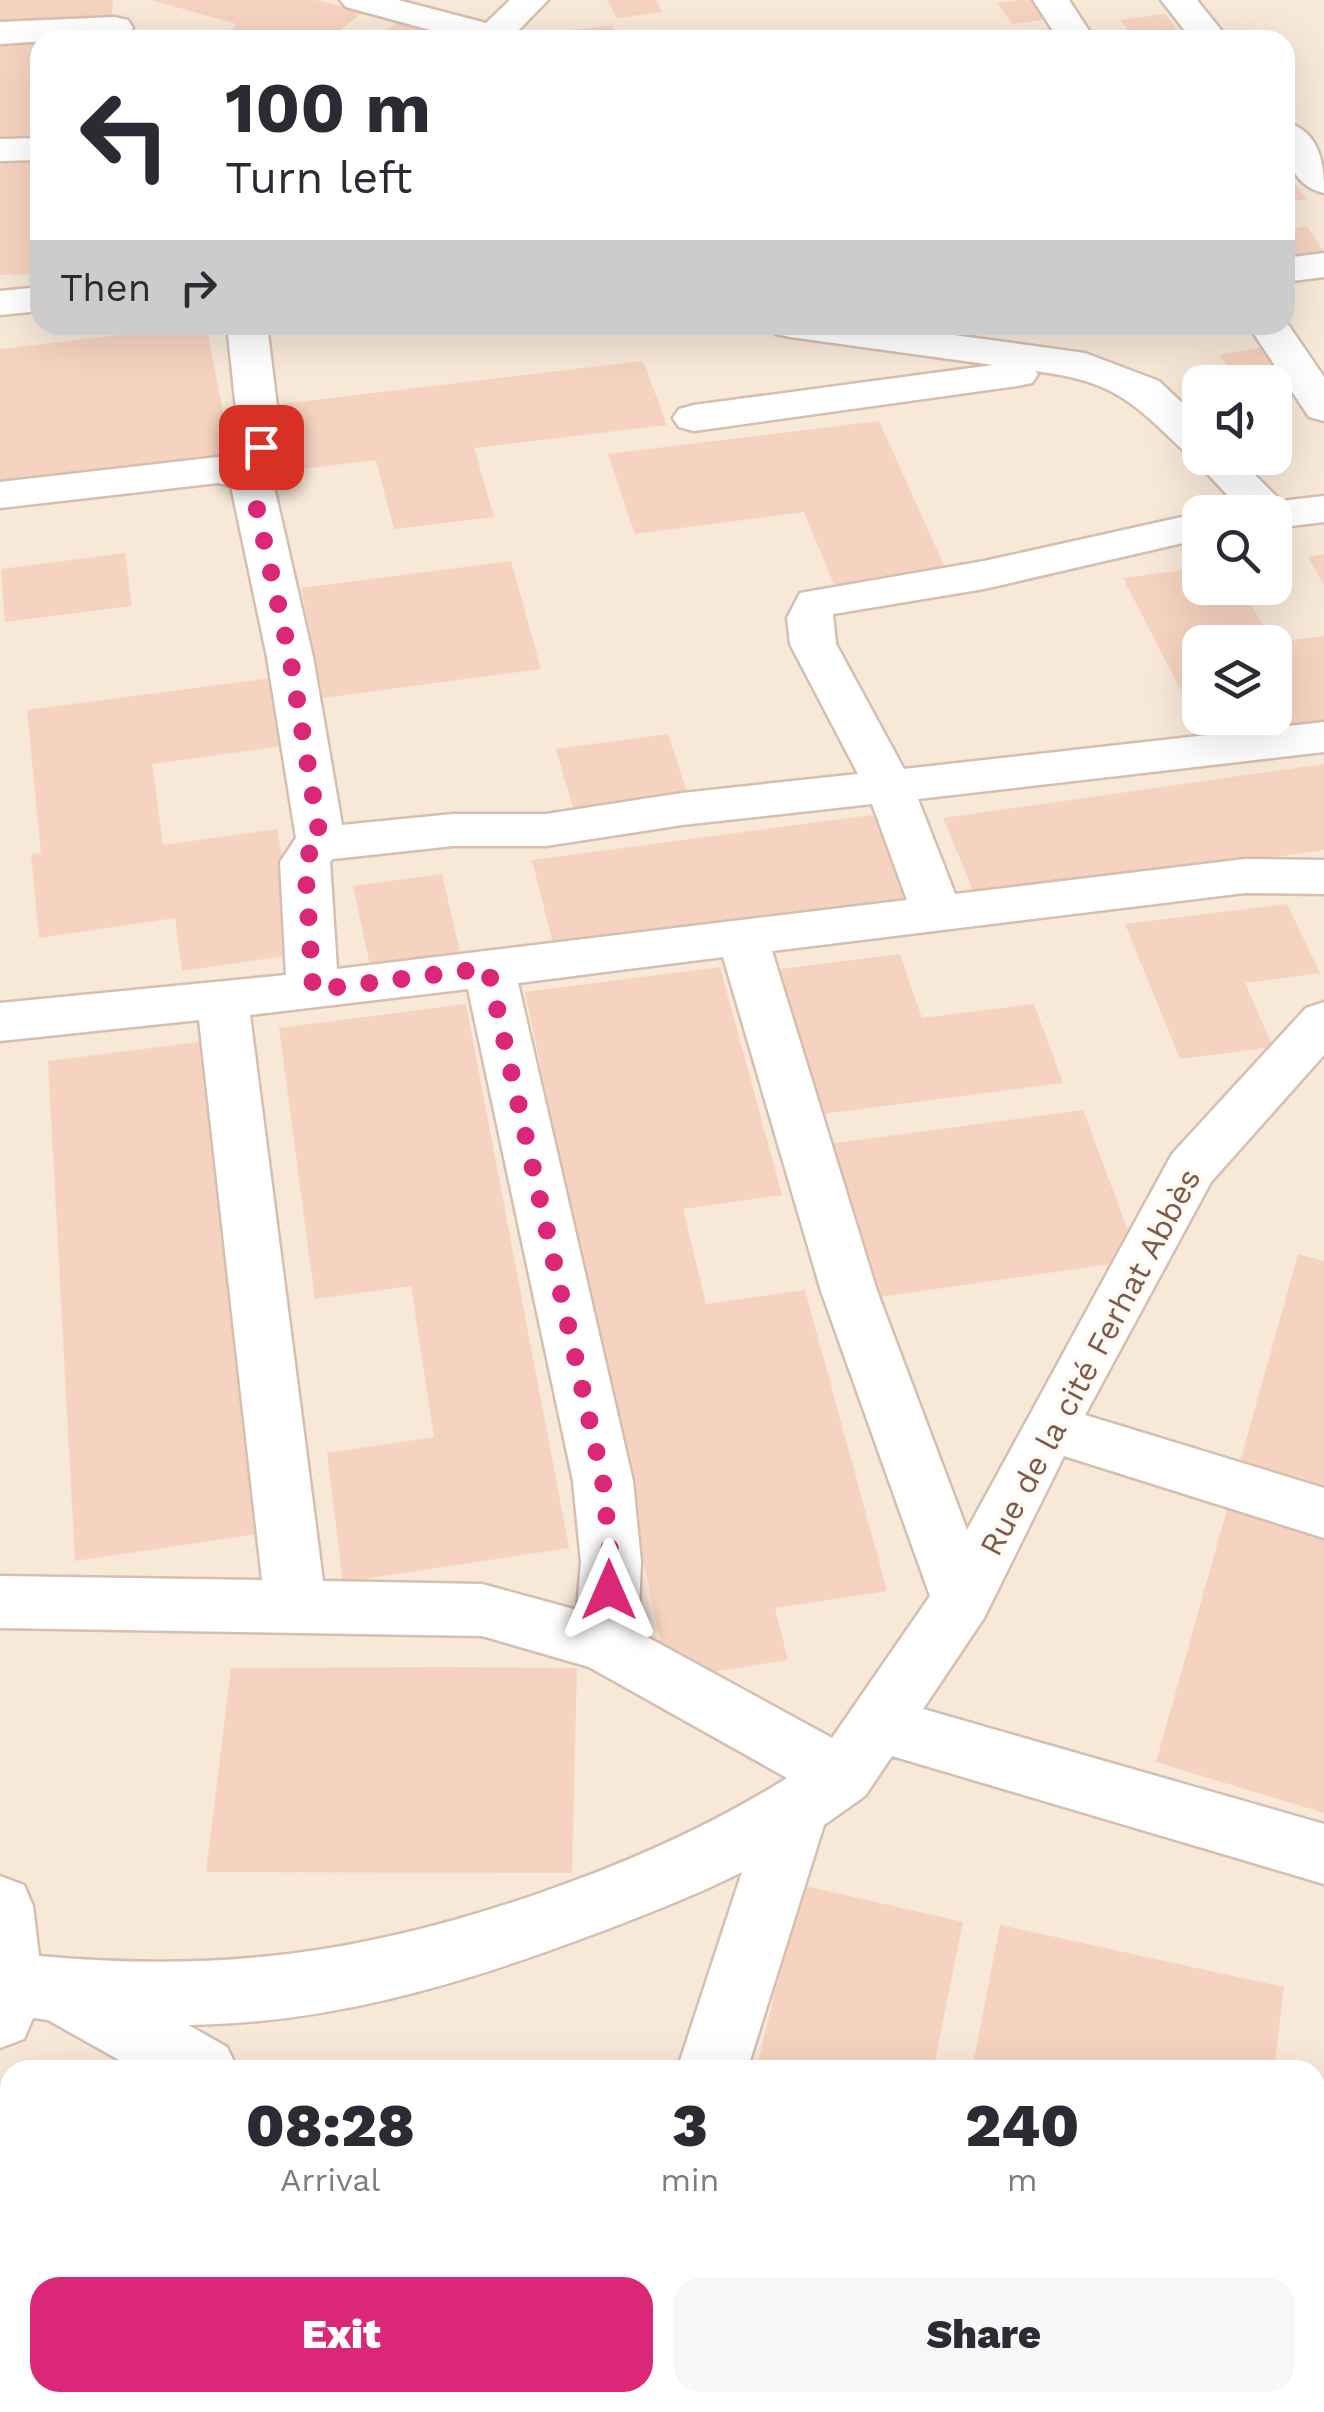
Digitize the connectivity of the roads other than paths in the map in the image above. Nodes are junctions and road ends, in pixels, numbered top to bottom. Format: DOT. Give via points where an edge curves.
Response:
graph roads {
  1 [pos="530,0"];
  2 [pos="1050,0"];
  3 [pos="1179,0"];
  4 [pos="363,11"];
  5 [pos="117,23"];
  6 [pos="30,30"];
  7 [pos="35,30"];
  8 [pos="453,30"];
  9 [pos="499,30"];
  10 [pos="1071,30"];
  11 [pos="1203,30"];
  12 [pos="0,33"];
  13 [pos="1295,146"];
  14 [pos="30,149"];
  15 [pos="0,150"];
  16 [pos="1324,182"];
  17 [pos="1324,265"];
  18 [pos="1295,269"];
  19 [pos="30,300"];
  20 [pos="0,303"];
  21 [pos="249,335"];
  22 [pos="864,335"];
  23 [pos="1103,335"];
  24 [pos="1275,335"];
  25 [pos="1085,365"];
  26 [pos="1144,390"];
  27 [pos="1182,393"];
  28 [pos="1292,404"];
  29 [pos="1323,407"];
  30 [pos="694,418"];
  31 [pos="1182,426"];
  32 [pos="1231,475"];
  33 [pos="250,478"];
  34 [pos="0,495"];
  35 [pos="1250,495"];
  36 [pos="1324,509"];
  37 [pos="1292,513"];
  38 [pos="1182,530"];
  39 [pos="1324,736"];
  40 [pos="889,786"];
  41 [pos="321,844"];
  42 [pos="1324,877"];
  43 [pos="936,912"];
  44 [pos="742,936"];
  45 [pos="488,968"];
  46 [pos="313,990"];
  47 [pos="222,998"];
  48 [pos="0,1022"];
  49 [pos="1324,1022"];
  50 [pos="1049,1428"];
  51 [pos="1324,1513"];
  52 [pos="962,1600"];
  53 [pos="0,1602"];
  54 [pos="296,1607"];
  55 [pos="606,1645"];
  56 [pos="896,1697"];
  57 [pos="820,1791"];
  58 [pos="1324,1854"];
  59 [pos="0,1906"];
  60 [pos="18,1993"];
  61 [pos="179,2060"];
  62 [pos="715,2060"];
  1 -- 9 [label="street"];
  2 -- 10 [label="street"];
  3 -- 11 [label="street"];
  4 -- 8 [label="street"];
  5 -- 7 [label="street"];
  6 -- 12 [label="street"];
  13 -- 16 [label="street"];
  14 -- 15 [label="street"];
  17 -- 18 [label="street"];
  19 -- 20 [label="street"];
  21 -- 33 [label="street" via="261,447"];
  22 -- 25 [label="street"];
  23 -- 26 [label="street"];
  24 -- 29 [label="street"];
  25 -- 26 [label="street"];
  25 -- 30 [label="street"];
  26 -- 27 [label="street"];
  26 -- 31 [label="street"];
  28 -- 29 [label="street"];
  32 -- 35 [label="street"];
  33 -- 34 [label="street" via="218,470"];
  33 -- 41 [label="street" via="290,657"];
  36 -- 37 [label="street"];
  38 -- 40 [label="street" via="816,604 808,623 814,644"];
  39 -- 40 [label="street"];
  40 -- 41 [label="street" via="546,830 453,830"];
  40 -- 43 [label="street"];
  41 -- 46 [label="street" via="305,862"];
  42 -- 43 [label="street" via="1245,876"];
  43 -- 44 [label="street"];
  44 -- 45 [label="street"];
  44 -- 52 [label="street" via="849,1292"];
  45 -- 46 [label="street"];
  45 -- 55 [label="street" via="603,1481 611,1562"];
  46 -- 47 [label="street"];
  47 -- 48 [label="street"];
  47 -- 54 [label="street"];
  49 -- 50 [label="street, Rue de la cité Ferhat Abbès" via="1191,1168"];
  50 -- 51 [label="street"];
  50 -- 52 [label="street, Rue de la cité Ferhat Abbès"];
  52 -- 56 [label="street, Rue de la cité Ferhat Abbès"];
  53 -- 54 [label="street"];
  54 -- 55 [label="street" via="482,1610"];
  55 -- 57 [label="street"];
  56 -- 57 [label="street, Rue de la cité Ferhat Abbès"];
  56 -- 58 [label="street"];
  57 -- 60 [label="street" via="744,1840 628,1892 474,1947 327,1982 178,1994"];
  57 -- 62 [label="street" via="746,1956"];
  59 -- 60 [label="street"];
  60 -- 61 [label="street"];
}
